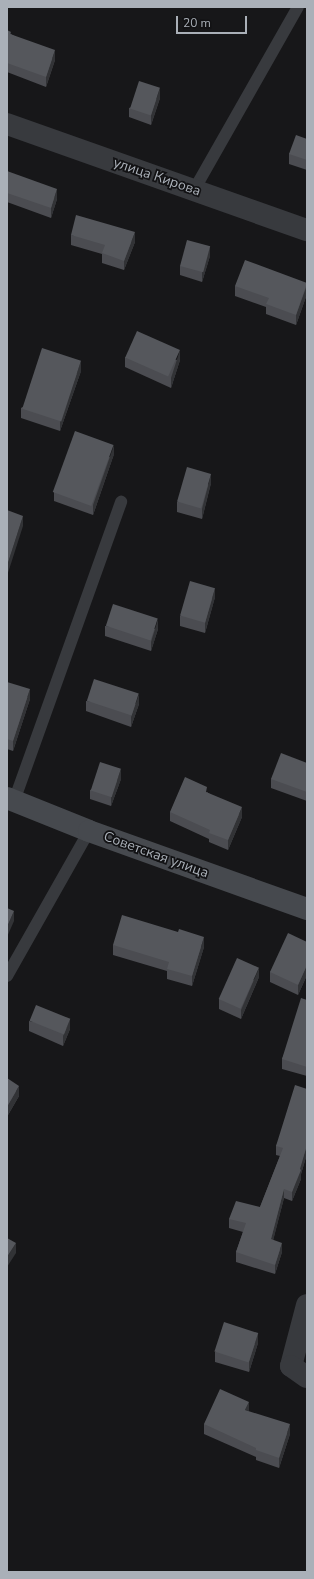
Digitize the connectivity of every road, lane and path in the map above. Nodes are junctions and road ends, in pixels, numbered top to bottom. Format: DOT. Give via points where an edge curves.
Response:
graph roads {
  1 [pos="298,7"];
  2 [pos="7,124"];
  3 [pos="194,190"];
  4 [pos="307,230"];
  5 [pos="121,502"];
  6 [pos="11,800"];
  7 [pos="89,831"];
  8 [pos="307,909"];
  9 [pos="7,976"];
  10 [pos="307,1305"];
  11 [pos="307,1377"];
  1 -- 3 [label="lane"];
  2 -- 3 [label="street, улица Кирова"];
  3 -- 4 [label="street, улица Кирова"];
  5 -- 6 [label="lane"];
  6 -- 7 [label="street, Советская улица"];
  7 -- 8 [label="street, Советская улица"];
  7 -- 9 [label="lane"];
  10 -- 11 [label="street" via="291,1366"];
}
